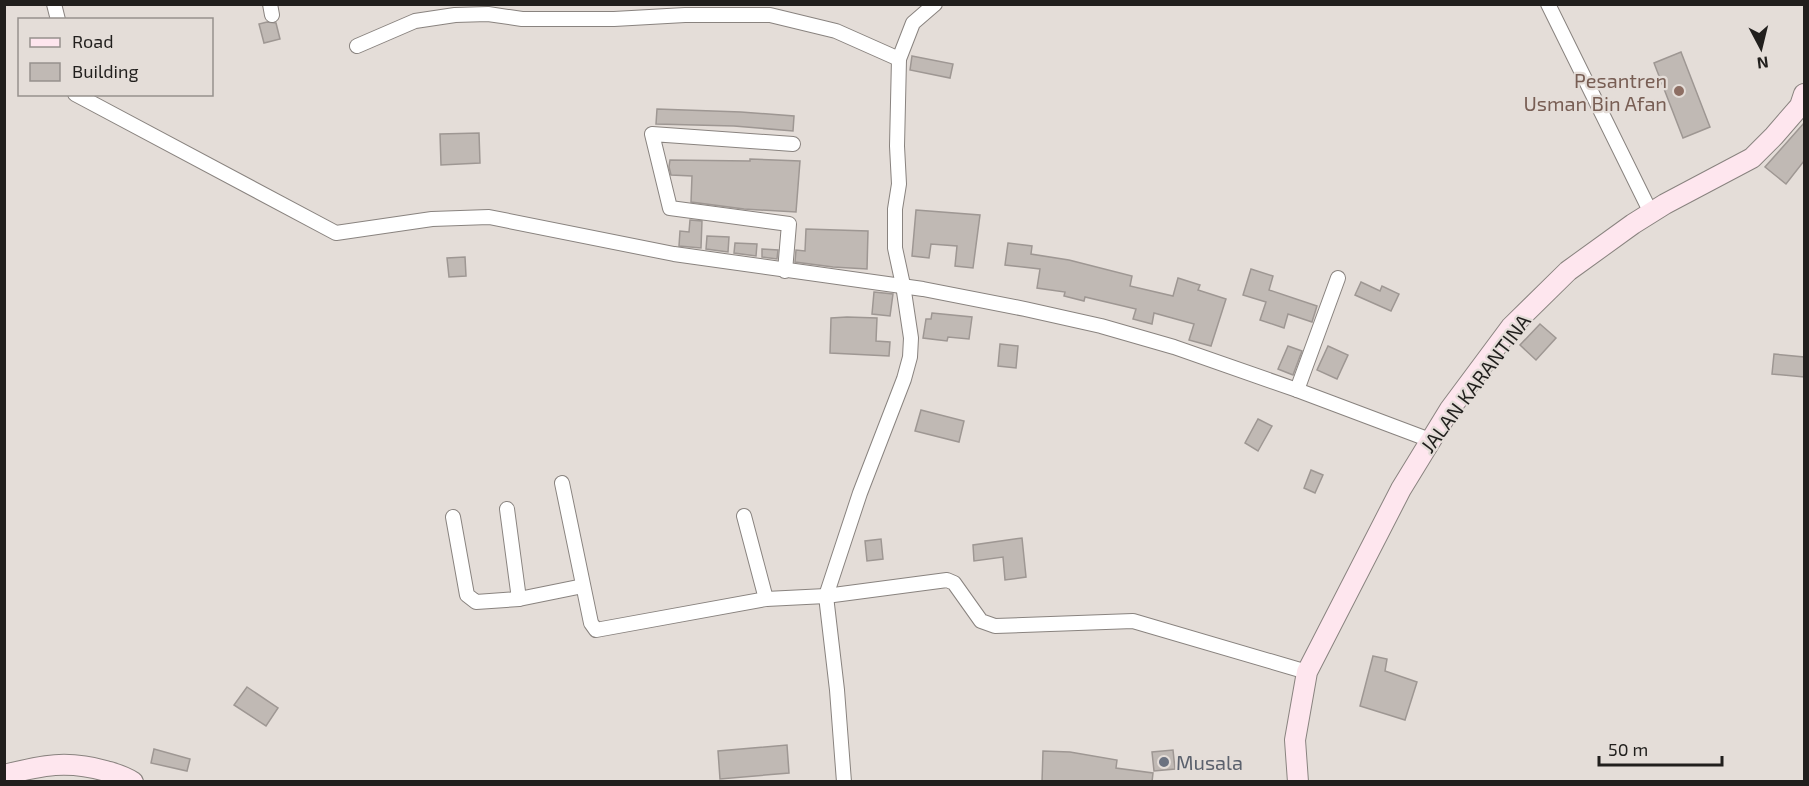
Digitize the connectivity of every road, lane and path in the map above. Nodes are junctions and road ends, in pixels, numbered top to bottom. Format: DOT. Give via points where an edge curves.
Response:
graph roads {
  1 [pos="935,4"];
  2 [pos="1548,4"];
  3 [pos="357,46"];
  4 [pos="899,59"];
  5 [pos="1804,94"];
  6 [pos="79,96"];
  7 [pos="793,144"];
  8 [pos="1651,213"];
  9 [pos="785,271"];
  10 [pos="1338,278"];
  11 [pos="903,285"];
  12 [pos="1298,390"];
  13 [pos="1430,440"];
  14 [pos="562,483"];
  15 [pos="507,509"];
  16 [pos="744,516"];
  17 [pos="453,517"];
  18 [pos="583,586"];
  19 [pos="826,596"];
  20 [pos="519,599"];
  21 [pos="765,599"];
  22 [pos="1307,672"];
  23 [pos="4,775"];
  24 [pos="133,782"];
  25 [pos="844,782"];
  26 [pos="1298,782"];
  1 -- 4 [label="street" via="913,23"];
  2 -- 8 [label="street"];
  3 -- 4 [label="street" via="415,21 455,15 522,19 770,15 836,31"];
  4 -- 11 [label="street" via="895,248"];
  5 -- 8 [label="street, JALAN KARANTINA" via="1800,106 1752,158"];
  6 -- 9 [label="street" via="336,233 432,219 489,217 674,254"];
  7 -- 9 [label="street" via="652,134 670,208 789,224"];
  8 -- 13 [label="street, JALAN KARANTINA" via="1568,271 1512,327"];
  9 -- 11 [label="street"];
  10 -- 12 [label="street"];
  11 -- 12 [label="street" via="1101,326"];
  11 -- 19 [label="street" via="910,357"];
  12 -- 13 [label="street"];
  13 -- 22 [label="street, JALAN KARANTINA"];
  14 -- 18 [label="street"];
  15 -- 20 [label="street"];
  16 -- 21 [label="street"];
  17 -- 20 [label="street" via="467,595 476,602"];
  18 -- 20 [label="street"];
  18 -- 21 [label="street" via="596,630"];
  19 -- 21 [label="street"];
  19 -- 22 [label="street" via="951,581 981,621 995,626 1132,621"];
  19 -- 25 [label="street"];
  22 -- 26 [label="street, JALAN KARANTINA" via="1295,740"];
  23 -- 24 [label="street" via="66,764 98,769"];
}
